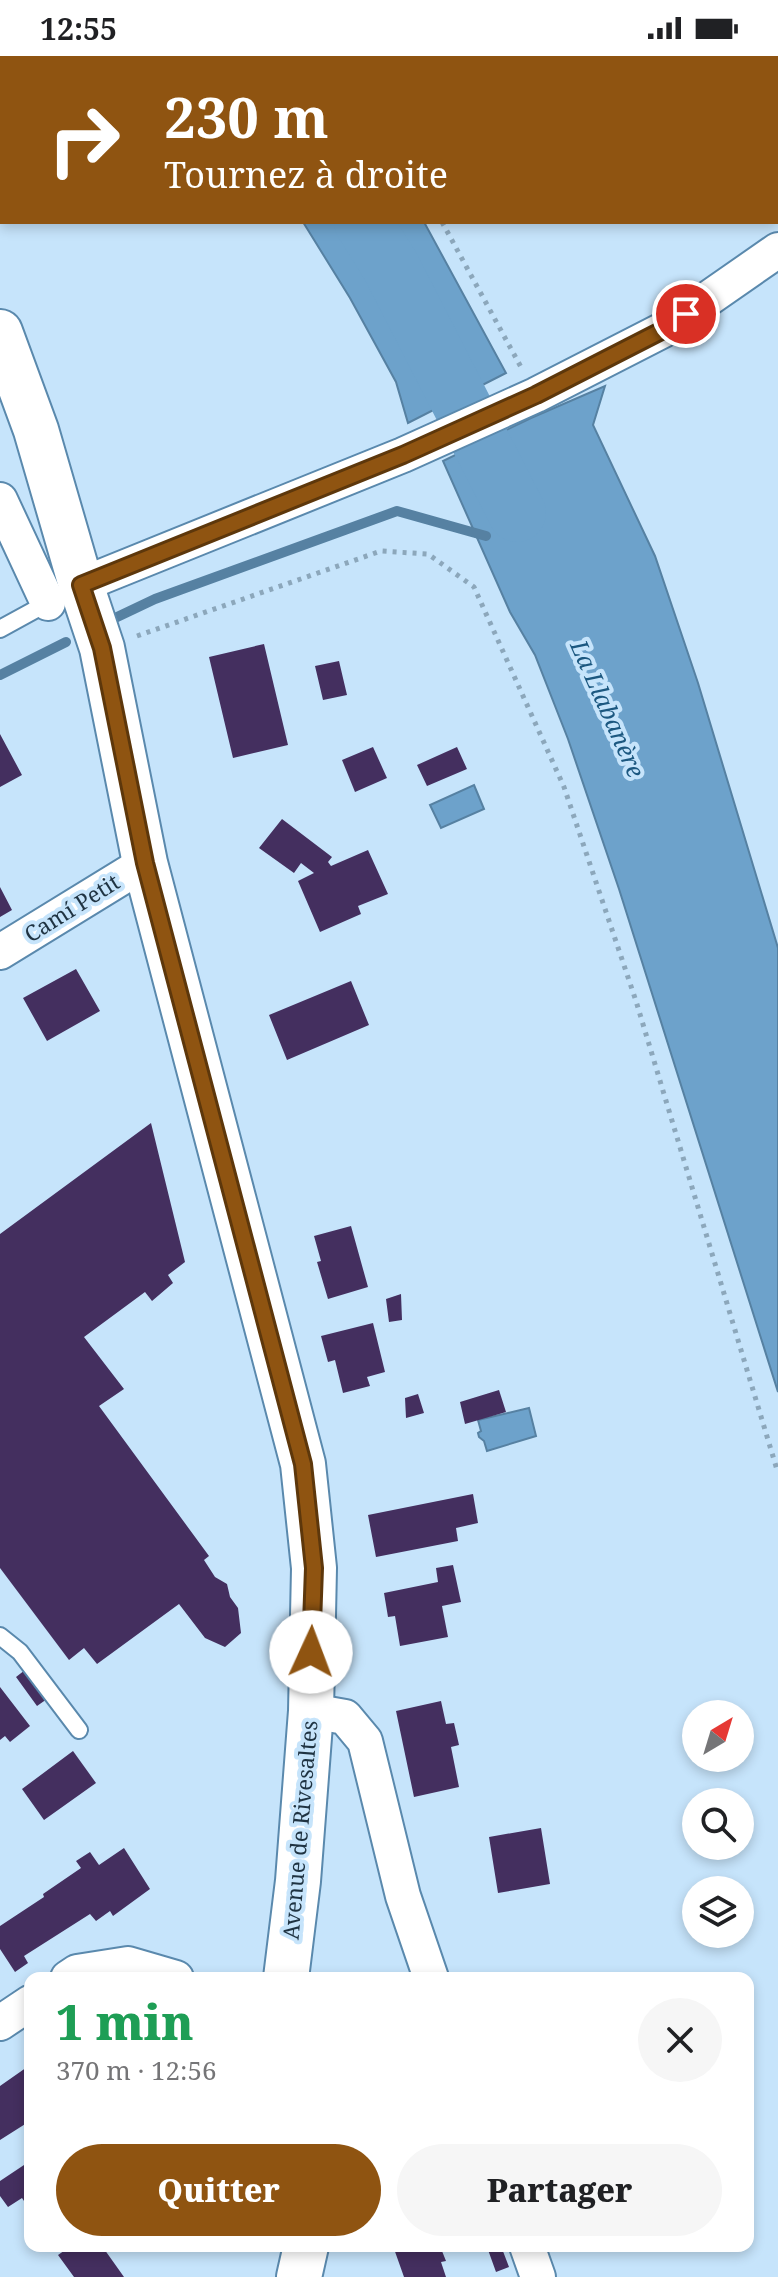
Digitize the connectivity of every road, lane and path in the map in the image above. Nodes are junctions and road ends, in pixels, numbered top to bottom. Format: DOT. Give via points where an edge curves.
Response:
graph roads {
  1 [pos="443,224"];
  2 [pos="778,250"];
  3 [pos="0,332"];
  4 [pos="536,395"];
  5 [pos="0,500"];
  6 [pos="64,594"];
  7 [pos="0,629"];
  8 [pos="102,648"];
  9 [pos="145,863"];
  10 [pos="0,952"];
  11 [pos="778,1473"];
  12 [pos="0,1636"];
  13 [pos="311,1711"];
  14 [pos="79,1730"];
  15 [pos="77,1972"];
  16 [pos="155,1972"];
  17 [pos="287,1972"];
  18 [pos="429,1972"];
  19 [pos="24,2007"];
  20 [pos="0,2023"];
  21 [pos="305,2252"];
  22 [pos="529,2252"];
  23 [pos="299,2277"];
  24 [pos="538,2277"];
  1 -- 4 [label="path"];
  2 -- 4 [label="street" via="663,330"];
  3 -- 6 [label="main road, Avenue de Rivesaltes" via="36,430"];
  4 -- 6 [label="street"];
  5 -- 6 [label="street"];
  6 -- 7 [label="lane"];
  6 -- 8 [label="main road, Avenue de Rivesaltes"];
  8 -- 9 [label="main road, Avenue de Rivesaltes"];
  8 -- 11 [label="path" via="381,551 428,554 474,587 564,787 636,1001"];
  9 -- 10 [label="street, Camí Petit"];
  9 -- 13 [label="main road, Avenue de Rivesaltes" via="303,1464 314,1568"];
  12 -- 14 [label="lane" via="20,1652"];
  13 -- 17 [label="main road, Avenue de Rivesaltes"];
  13 -- 18 [label="street" via="345,1717 365,1741 403,1896"];
  15 -- 16 [label="street" via="128,1964"];
  19 -- 20 [label="street"];
  21 -- 23 [label="main road"];
  22 -- 24 [label="street"];
}
